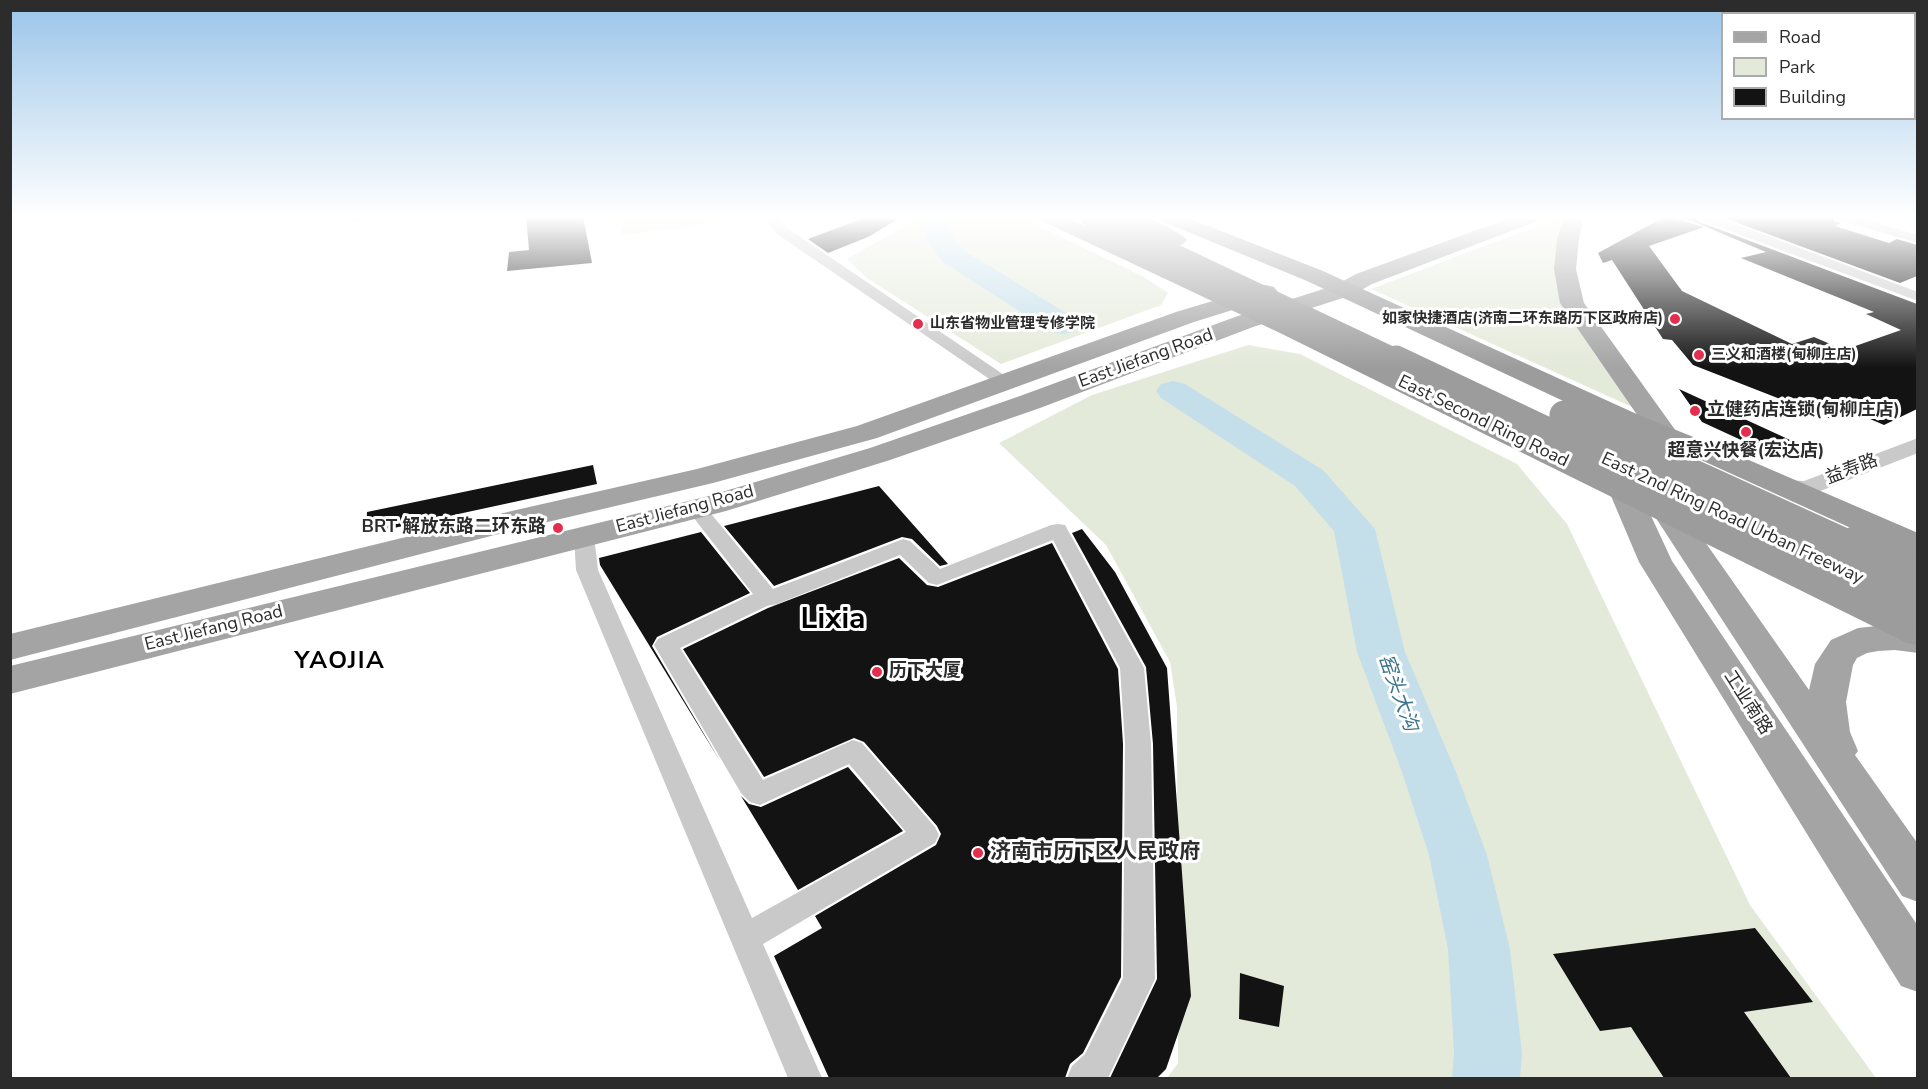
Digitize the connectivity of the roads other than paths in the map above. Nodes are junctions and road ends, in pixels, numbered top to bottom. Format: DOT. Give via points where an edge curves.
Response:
graph roads {
  1 [pos="835,267"];
  2 [pos="1157,267"];
  3 [pos="1216,267"];
  4 [pos="1221,267"];
  5 [pos="1292,267"];
  6 [pos="1351,267"];
  7 [pos="1389,267"];
  8 [pos="1565,267"];
  9 [pos="1837,267"];
  10 [pos="1315,276"];
  11 [pos="1344,290"];
  12 [pos="1917,297"];
  13 [pos="1233,302"];
  14 [pos="1263,316"];
  15 [pos="1065,375"];
  16 [pos="1007,383"];
  17 [pos="1667,438"];
  18 [pos="1917,445"];
  19 [pos="1786,487"];
  20 [pos="1623,489"];
  21 [pos="696,508"];
  22 [pos="1668,512"];
  23 [pos="585,536"];
  24 [pos="1917,546"];
  25 [pos="1917,576"];
  26 [pos="767,597"];
  27 [pos="1917,607"];
  28 [pos="1917,633"];
  29 [pos="1917,640"];
  30 [pos="10,646"];
  31 [pos="10,680"];
  32 [pos="1847,778"];
  33 [pos="1917,882"];
  34 [pos="745,938"];
  35 [pos="1917,969"];
  36 [pos="806,1078"];
  37 [pos="1083,1078"];
  1 -- 16 [label="street"];
  2 -- 13 [label="highway, East Second Ring Road"];
  3 -- 27 [label="highway, East 2nd Ring Road Urban Freeway, bridge"];
  4 -- 25 [label="highway, East 2nd Ring Road Urban Freeway, bridge"];
  5 -- 10 [label="highway"];
  6 -- 10 [label="main road, East Jiefang Road"];
  7 -- 11 [label="main road, East Jiefang Road"];
  8 -- 17 [label="main road" via="1572,303"];
  9 -- 12 [label="street"];
  10 -- 11 [label="highway"];
  10 -- 13 [label="main road, East Jiefang Road"];
  11 -- 14 [label="main road, East Jiefang Road"];
  11 -- 17 [label="highway"];
  13 -- 14 [label="highway, East Second Ring Road"];
  13 -- 15 [label="main road, East Jiefang Road" via="1136,335"];
  14 -- 15 [label="main road, East Jiefang Road" via="1167,351"];
  14 -- 20 [label="highway, East Second Ring Road"];
  15 -- 16 [label="main road, East Jiefang Road"];
  15 -- 21 [label="main road, East Jiefang Road" via="880,454"];
  16 -- 30 [label="main road, East Jiefang Road" via="867,432 765,460"];
  17 -- 19 [label="highway"];
  17 -- 20 [label="main road"];
  17 -- 22 [label="main road"];
  18 -- 19 [label="street, 益寿路" via="1807,489"];
  19 -- 24 [label="highway"];
  20 -- 22 [label="highway, East Second Ring Road"];
  20 -- 35 [label="main road, 工业南路" via="1656,562"];
  21 -- 23 [label="main road, East Jiefang Road"];
  21 -- 26 [label="street"];
  22 -- 28 [label="highway, East Second Ring Road"];
  22 -- 32 [label="main road"];
  23 -- 31 [label="main road, East Jiefang Road"];
  23 -- 34 [label="street" via="587,570"];
  26 -- 34 [label="street" via="666,645 751,785 760,794 853,750 925,835"];
  26 -- 37 [label="street" via="903,546 937,578 1058,530 1132,668 1138,744 1139,979 1097,1066"];
  29 -- 32 [label="main road" via="1895,637 1858,642 1844,649 1834,664 1826,702 1830,732"];
  32 -- 33 [label="main road"];
  34 -- 36 [label="street"];
}
